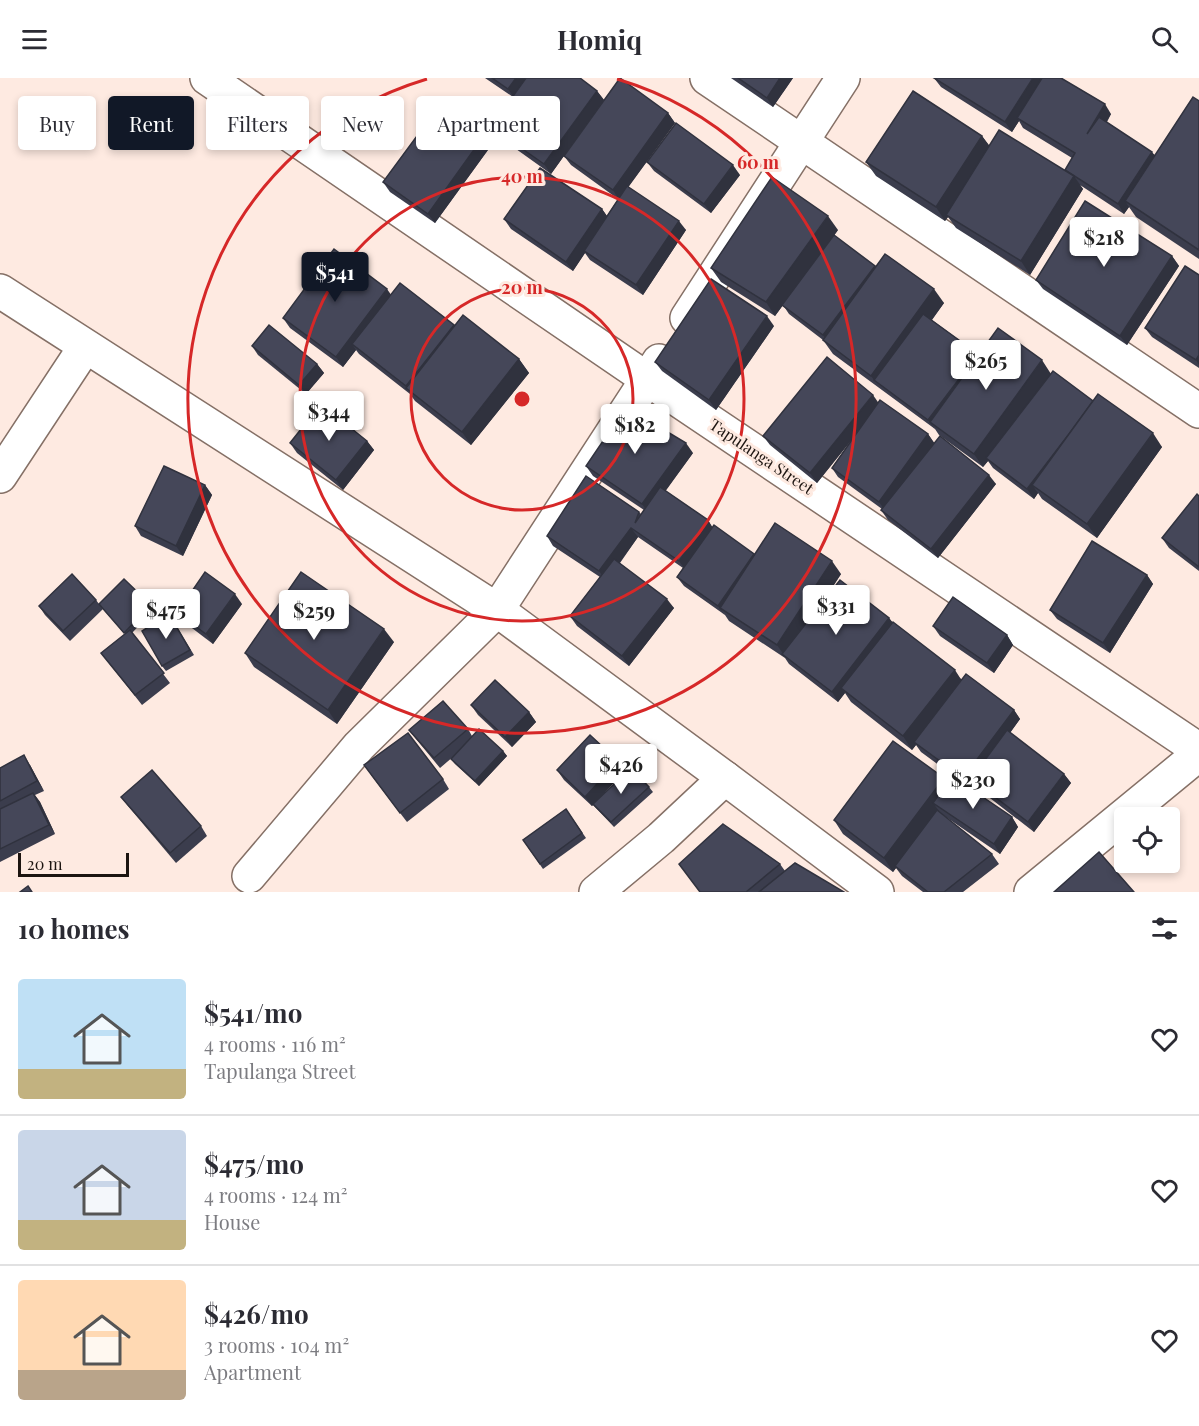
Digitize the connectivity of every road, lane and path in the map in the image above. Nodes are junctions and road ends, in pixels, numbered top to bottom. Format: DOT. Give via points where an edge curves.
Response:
graph roads {
  1 [pos="207,78"];
  2 [pos="707,78"];
  3 [pos="843,78"];
  4 [pos="802,140"];
  5 [pos="0,291"];
  6 [pos="85,347"];
  7 [pos="647,379"];
  8 [pos="1199,411"];
  9 [pos="0,476"];
  10 [pos="497,610"];
  11 [pos="1199,752"];
  12 [pos="725,778"];
  13 [pos="249,876"];
  14 [pos="596,892"];
  15 [pos="877,892"];
  16 [pos="1031,892"];
  1 -- 7 [label="street, Tapulanga Street"];
  2 -- 4 [label="street"];
  3 -- 4 [label="street"];
  4 -- 7 [label="street"];
  4 -- 8 [label="street"];
  5 -- 6 [label="street"];
  6 -- 9 [label="street"];
  6 -- 10 [label="street"];
  7 -- 10 [label="street"];
  7 -- 11 [label="street, Tapulanga Street"];
  10 -- 12 [label="street"];
  10 -- 13 [label="street" via="359,746"];
  11 -- 16 [label="street"];
  12 -- 14 [label="street"];
  12 -- 15 [label="street"];
}
